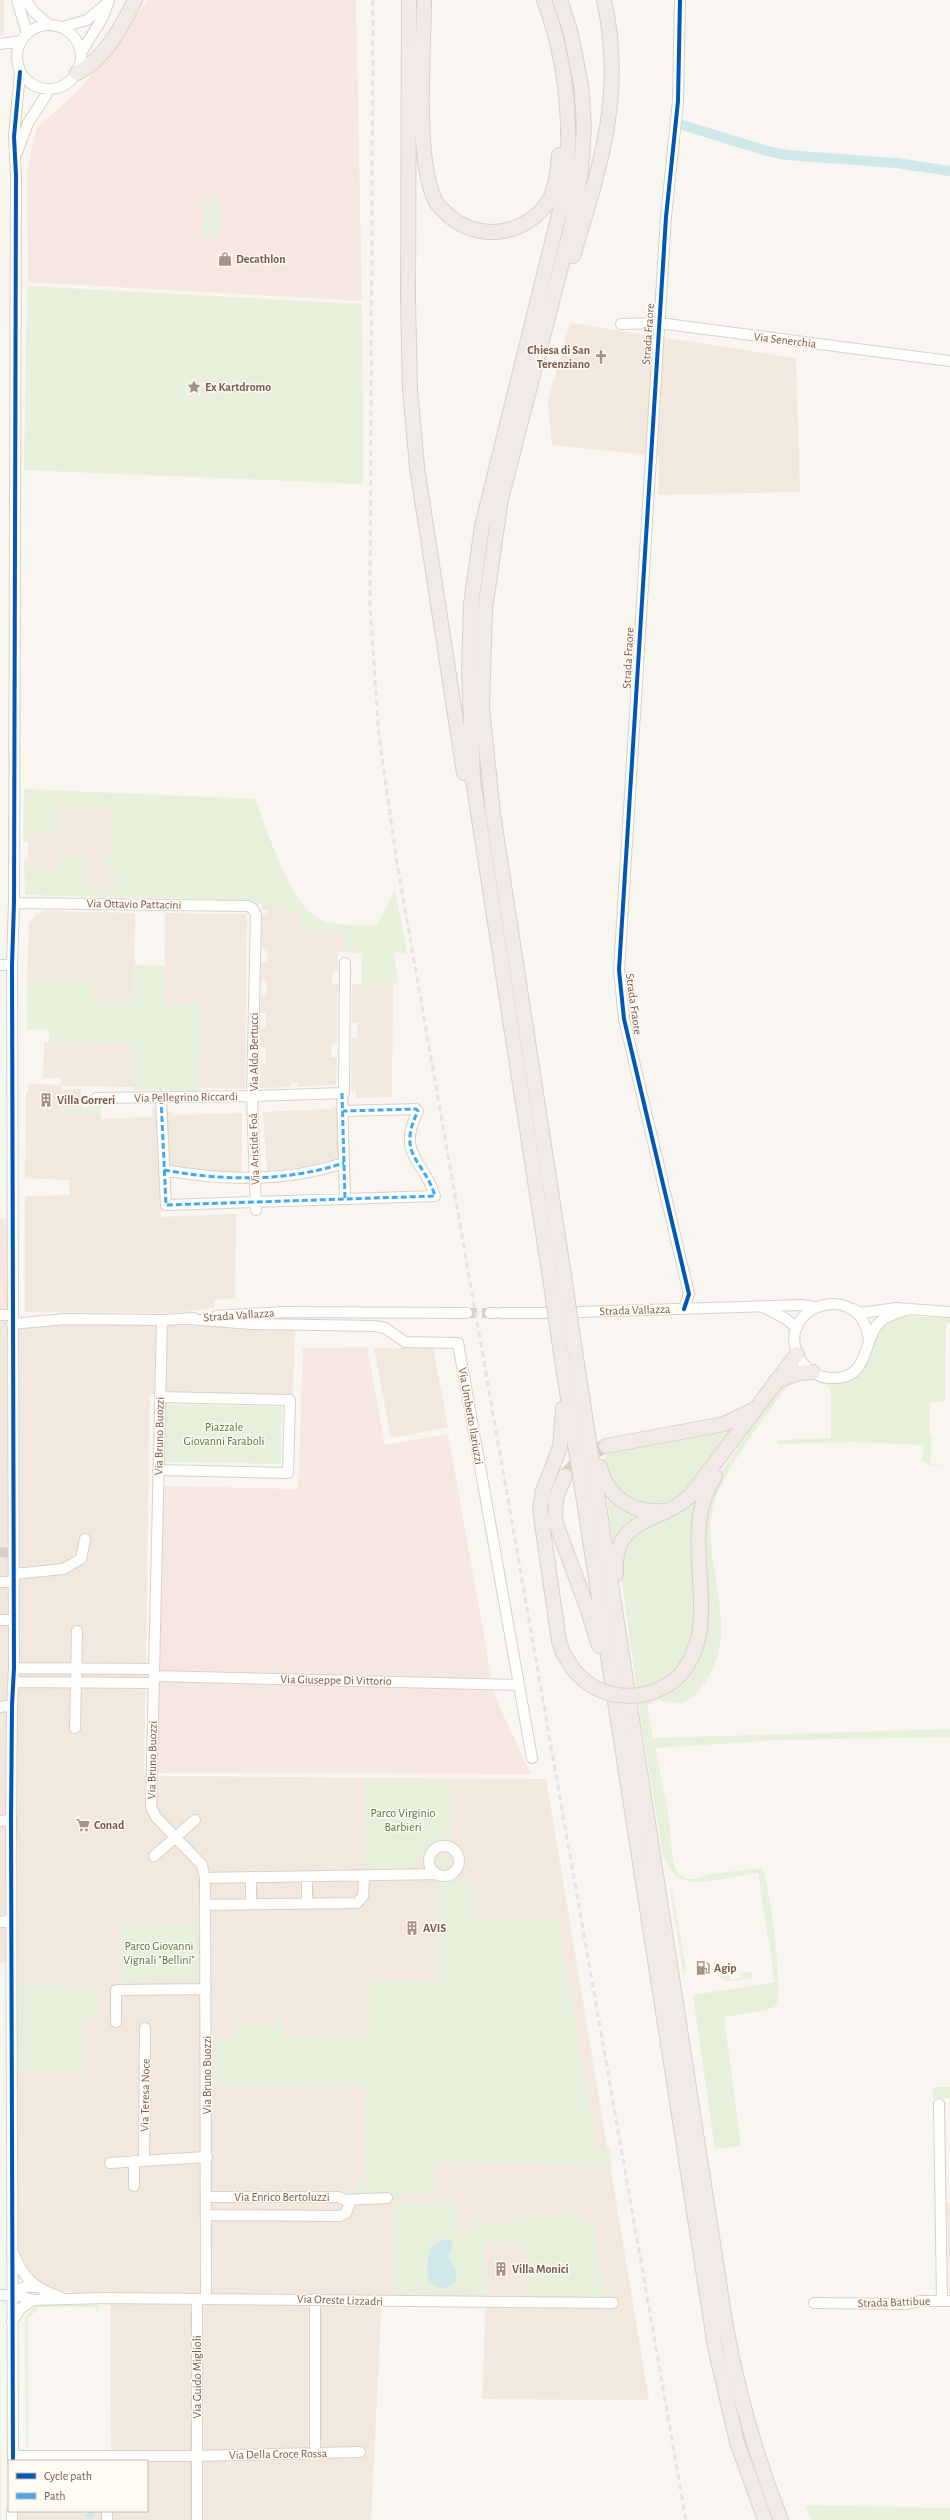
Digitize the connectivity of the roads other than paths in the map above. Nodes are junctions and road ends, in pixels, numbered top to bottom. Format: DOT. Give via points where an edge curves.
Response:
graph roads {
  1 [pos="17,0"];
  2 [pos="26,0"];
  3 [pos="135,0"];
  4 [pos="409,0"];
  5 [pos="424,0"];
  6 [pos="544,0"];
  7 [pos="560,0"];
  8 [pos="604,0"];
  9 [pos="680,0"];
  10 [pos="108,1"];
  11 [pos="49,25"];
  12 [pos="62,27"];
  13 [pos="554,29"];
  14 [pos="24,37"];
  15 [pos="0,45"];
  16 [pos="81,52"];
  17 [pos="17,54"];
  18 [pos="20,72"];
  19 [pos="77,73"];
  20 [pos="50,89"];
  21 [pos="16,154"];
  22 [pos="659,323"];
  23 [pos="620,324"];
  24 [pos="950,361"];
  25 [pos="529,392"];
  26 [pos="489,888"];
  27 [pos="14,904"];
  28 [pos="253,909"];
  29 [pos="345,963"];
  30 [pos="0,965"];
  31 [pos="12,965"];
  32 [pos="342,1093"];
  33 [pos="252,1096"];
  34 [pos="96,1098"];
  35 [pos="161,1098"];
  36 [pos="343,1111"];
  37 [pos="344,1163"];
  38 [pos="164,1170"];
  39 [pos="255,1178"];
  40 [pos="345,1199"];
  41 [pos="256,1206"];
  42 [pos="763,1307"];
  43 [pos="815,1307"];
  44 [pos="850,1308"];
  45 [pos="684,1309"];
  46 [pos="908,1310"];
  47 [pos="580,1312"];
  48 [pos="950,1312"];
  49 [pos="467,1313"];
  50 [pos="495,1313"];
  51 [pos="545,1313"];
  52 [pos="0,1315"];
  53 [pos="12,1319"];
  54 [pos="189,1319"];
  55 [pos="162,1320"];
  56 [pos="797,1328"];
  57 [pos="559,1340"];
  58 [pos="869,1342"];
  59 [pos="797,1354"];
  60 [pos="578,1371"];
  61 [pos="813,1372"];
  62 [pos="776,1381"];
  63 [pos="160,1397"];
  64 [pos="763,1398"];
  65 [pos="755,1410"];
  66 [pos="606,1446"];
  67 [pos="158,1470"];
  68 [pos="565,1476"];
  69 [pos="664,1510"];
  70 [pos="85,1539"];
  71 [pos="14,1578"];
  72 [pos="0,1582"];
  73 [pos="0,1620"];
  74 [pos="14,1620"];
  75 [pos="77,1631"];
  76 [pos="14,1668"];
  77 [pos="76,1668"];
  78 [pos="610,1673"];
  79 [pos="154,1676"];
  80 [pos="14,1682"];
  81 [pos="76,1682"];
  82 [pos="518,1685"];
  83 [pos="12,1705"];
  84 [pos="0,1707"];
  85 [pos="632,1718"];
  86 [pos="75,1728"];
  87 [pos="532,1758"];
  88 [pos="11,1820"];
  89 [pos="195,1820"];
  90 [pos="0,1821"];
  91 [pos="176,1838"];
  92 [pos="154,1856"];
  93 [pos="429,1863"];
  94 [pos="436,1874"];
  95 [pos="415,1875"];
  96 [pos="251,1877"];
  97 [pos="364,1877"];
  98 [pos="205,1878"];
  99 [pos="307,1878"];
  100 [pos="307,1903"];
  101 [pos="251,1904"];
  102 [pos="205,1905"];
  103 [pos="12,1920"];
  104 [pos="0,1922"];
  105 [pos="206,1989"];
  106 [pos="116,2022"];
  107 [pos="146,2028"];
  108 [pos="939,2104"];
  109 [pos="207,2158"];
  110 [pos="139,2161"];
  111 [pos="110,2162"];
  112 [pos="134,2186"];
  113 [pos="206,2197"];
  114 [pos="387,2198"];
  115 [pos="346,2200"];
  116 [pos="206,2215"];
  117 [pos="12,2249"];
  118 [pos="36,2287"];
  119 [pos="12,2294"];
  120 [pos="0,2295"];
  121 [pos="66,2298"];
  122 [pos="201,2299"];
  123 [pos="315,2299"];
  124 [pos="33,2300"];
  125 [pos="946,2301"];
  126 [pos="613,2303"];
  127 [pos="814,2303"];
  128 [pos="12,2322"];
  129 [pos="360,2452"];
  130 [pos="315,2453"];
  131 [pos="197,2456"];
  132 [pos="13,2459"];
  133 [pos="107,2459"];
  134 [pos="197,2520"];
  135 [pos="765,2520"];
  136 [pos="781,2520"];
  1 -- 14 [label="street"];
  2 -- 11 [label="street" via="33,11"];
  3 -- 19 [label="highway" via="106,47 89,66"];
  4 -- 26 [label="highway" via="408,336 413,428 473,832"];
  5 -- 13 [label="highway" via="425,159 430,185 436,203 453,220 481,232 496,233 525,224 535,218 550,201 558,168 561,138 561,106"];
  6 -- 13 [label="highway"];
  7 -- 25 [label="highway" via="571,34 581,85 584,116 582,160 571,228"];
  8 -- 25 [label="highway" via="612,45 613,74 607,135 565,283"];
  9 -- 22 [label="street, Strada Fraore" via="678,101 666,217"];
  10 -- 12 [label="street" via="91,18"];
  10 -- 16 [label="street" via="103,16"];
  11 -- 12 [label="street"];
  11 -- 14 [label="street" via="33,29"];
  12 -- 16 [label="street" via="77,42"];
  13 -- 26 [label="highway" via="568,105 570,136 566,186 482,526 471,604 471,760"];
  14 -- 15 [label="street"];
  14 -- 17 [label="street"];
  15 -- 17 [label="street"];
  16 -- 19 [label="street"];
  17 -- 18 [label="street"];
  18 -- 20 [label="street" via="29,83"];
  18 -- 21 [label="street" via="14,137"];
  19 -- 20 [label="street" via="68,83"];
  20 -- 21 [label="street" via="28,123"];
  21 -- 27 [label="street"];
  22 -- 23 [label="street, Via Senerchia"];
  22 -- 24 [label="street, Via Senerchia"];
  22 -- 45 [label="street, Strada Fraore" via="619,970 624,1019 689,1294"];
  25 -- 60 [label="highway, bridge" via="501,499 492,551 485,609 482,707 492,808"];
  26 -- 57 [label="highway, bridge"];
  27 -- 28 [label="street, Via Ottavio Pattacini" via="248,906"];
  27 -- 31 [label="street"];
  28 -- 33 [label="street, Via Aldo Bertucci" via="256,915"];
  29 -- 32 [label="street"];
  30 -- 31 [label="street"];
  31 -- 53 [label="street"];
  32 -- 33 [label="street, Via Aldo Bertucci"];
  32 -- 36 [label="street"];
  33 -- 35 [label="street, Via Pellegrino Riccardi"];
  33 -- 39 [label="street, Via Aristide Foà"];
  34 -- 35 [label="street, Via Pellegrino Riccardi"];
  35 -- 38 [label="street"];
  36 -- 37 [label="street"];
  36 -- 40 [label="street" via="417,1110 411,1128 412,1153 428,1178 435,1196"];
  37 -- 39 [label="street" via="296,1174"];
  37 -- 40 [label="street"];
  38 -- 39 [label="street" via="206,1177"];
  38 -- 41 [label="street" via="166,1205"];
  39 -- 41 [label="street, Via Aristide Foà"];
  40 -- 41 [label="street"];
  42 -- 43 [label="street, Strada Vallazza"];
  42 -- 45 [label="street, Strada Vallazza"];
  42 -- 56 [label="street, Strada Vallazza"];
  43 -- 44 [label="street, Strada Vallazza" via="833,1303"];
  43 -- 56 [label="street" via="807,1313"];
  44 -- 46 [label="street, Strada Vallazza" via="861,1313 896,1308"];
  44 -- 58 [label="street" via="864,1322"];
  45 -- 47 [label="street, Strada Vallazza"];
  46 -- 48 [label="street, Strada Vallazza"];
  46 -- 58 [label="street, Strada Vallazza" via="892,1314 879,1323"];
  49 -- 54 [label="street, Strada Vallazza" via="278,1312"];
  50 -- 51 [label="street"];
  52 -- 53 [label="street, Strada Vallazza"];
  53 -- 55 [label="street, Strada Vallazza"];
  53 -- 71 [label="street" via="11,1553"];
  54 -- 55 [label="street, Strada Vallazza"];
  54 -- 82 [label="street, Via Umberto Ilariuzzi" via="255,1324 375,1326 385,1328 405,1342 458,1343"];
  55 -- 63 [label="street, Via Bruno Buozzi"];
  56 -- 59 [label="street"];
  57 -- 65 [label="highway, bridge" via="562,1436 557,1458 543,1491 540,1516 563,1653 582,1679 598,1689 628,1696 654,1692 677,1678 693,1656 700,1636 697,1533 702,1503 711,1483 743,1435"];
  57 -- 78 [label="highway"];
  58 -- 61 [label="street, Strada Vallazza" via="865,1358 850,1373 829,1378"];
  59 -- 61 [label="street"];
  59 -- 62 [label="highway"];
  60 -- 69 [label="highway" via="587,1390 598,1462 606,1486 616,1497 629,1505 641,1509"];
  60 -- 85 [label="highway"];
  61 -- 62 [label="highway" via="799,1373"];
  62 -- 64 [label="highway"];
  63 -- 67 [label="street, Via Bruno Buozzi"];
  63 -- 67 [label="street" via="290,1400 288,1473"];
  64 -- 65 [label="highway"];
  64 -- 66 [label="highway" via="746,1415 729,1422"];
  65 -- 69 [label="highway" via="694,1491 681,1503"];
  67 -- 79 [label="street, Via Bruno Buozzi"];
  68 -- 78 [label="highway" via="556,1497 555,1521 587,1607 602,1657"];
  69 -- 85 [label="highway" via="630,1530 620,1546 616,1561 616,1582 629,1664"];
  70 -- 71 [label="street" via="81,1559 69,1567"];
  71 -- 72 [label="street"];
  71 -- 74 [label="street"];
  73 -- 74 [label="street"];
  74 -- 76 [label="street"];
  75 -- 77 [label="street"];
  76 -- 77 [label="street"];
  76 -- 80 [label="street"];
  77 -- 79 [label="street"];
  77 -- 81 [label="street"];
  78 -- 135 [label="highway" via="715,2347 736,2436"];
  79 -- 81 [label="street"];
  79 -- 82 [label="street, Via Giuseppe Di Vittorio"];
  79 -- 91 [label="street, Via Bruno Buozzi" via="151,1807 154,1814"];
  80 -- 81 [label="street"];
  80 -- 83 [label="street"];
  81 -- 86 [label="street"];
  82 -- 87 [label="street, Via Umberto Ilariuzzi"];
  83 -- 84 [label="street"];
  83 -- 88 [label="street"];
  85 -- 136 [label="highway" via="729,2346 751,2437"];
  88 -- 90 [label="street"];
  88 -- 103 [label="street"];
  89 -- 91 [label="street"];
  91 -- 92 [label="street"];
  91 -- 98 [label="street, Via Bruno Buozzi" via="202,1865"];
  93 -- 94 [label="street"];
  93 -- 94 [label="street" via="431,1854 438,1848 447,1847 456,1852 459,1862 455,1871 446,1876"];
  93 -- 95 [label="street"];
  94 -- 95 [label="street"];
  95 -- 97 [label="street"];
  96 -- 98 [label="street"];
  96 -- 99 [label="street"];
  96 -- 101 [label="street"];
  97 -- 99 [label="street"];
  97 -- 100 [label="street" via="363,1896 357,1903"];
  98 -- 102 [label="street, Via Bruno Buozzi"];
  99 -- 100 [label="street"];
  100 -- 101 [label="street"];
  101 -- 102 [label="street"];
  102 -- 105 [label="street, Via Bruno Buozzi"];
  103 -- 104 [label="street"];
  103 -- 117 [label="street"];
  105 -- 106 [label="street" via="116,1990"];
  105 -- 109 [label="street, Via Bruno Buozzi"];
  107 -- 110 [label="street, Via Teresa Noce"];
  108 -- 125 [label="street"];
  109 -- 110 [label="street"];
  109 -- 113 [label="street, Via Bruno Buozzi"];
  110 -- 111 [label="street"];
  110 -- 112 [label="street, Via Teresa Noce"];
  113 -- 115 [label="street, Via Enrico Bertoluzzi" via="338,2196"];
  113 -- 116 [label="street, Via Bruno Buozzi"];
  114 -- 115 [label="street"];
  115 -- 116 [label="street, Via Enrico Bertoluzzi" via="348,2209 340,2216"];
  116 -- 122 [label="street, Via Bruno Buozzi"];
  117 -- 118 [label="street" via="17,2263"];
  117 -- 119 [label="street"];
  118 -- 119 [label="street" via="27,2287"];
  118 -- 121 [label="street, Via Oreste Lizzadri"];
  119 -- 120 [label="street"];
  119 -- 124 [label="street, Via Oreste Lizzadri"];
  119 -- 128 [label="street"];
  121 -- 122 [label="street, Via Oreste Lizzadri"];
  121 -- 124 [label="street, Via Oreste Lizzadri"];
  122 -- 123 [label="street, Via Oreste Lizzadri"];
  122 -- 131 [label="street, Via Guido Miglioli"];
  123 -- 126 [label="street, Via Oreste Lizzadri" via="356,2302"];
  123 -- 130 [label="street"];
  124 -- 128 [label="street" via="22,2307"];
  125 -- 127 [label="street, Strada Battibue" via="909,2304"];
  128 -- 132 [label="street"];
  129 -- 130 [label="street, Via Della Croce Rossa"];
  130 -- 131 [label="street, Via Della Croce Rossa"];
  131 -- 133 [label="street, Via Della Croce Rossa"];
  131 -- 134 [label="street, Via Guido Miglioli"];
  132 -- 133 [label="street, Via Della Croce Rossa"];
}
